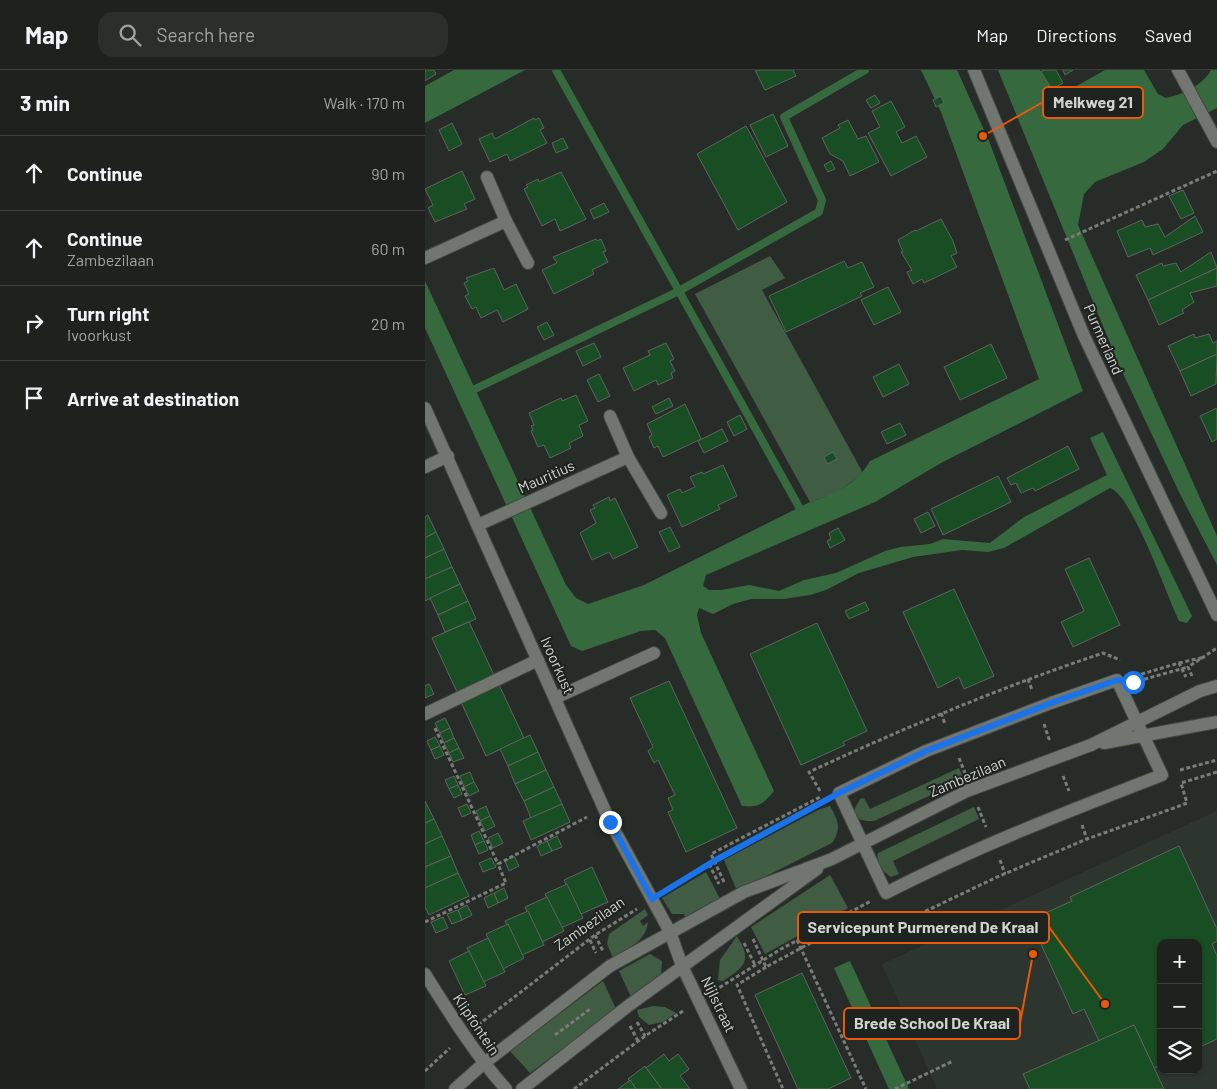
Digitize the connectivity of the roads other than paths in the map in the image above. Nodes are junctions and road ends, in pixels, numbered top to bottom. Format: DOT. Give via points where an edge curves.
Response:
graph roads {
  1 [pos="974,70"];
  2 [pos="1178,70"];
  3 [pos="1217,142"];
  4 [pos="487,178"];
  5 [pos="506,221"];
  6 [pos="425,258"];
  7 [pos="528,263"];
  8 [pos="425,408"];
  9 [pos="610,416"];
  10 [pos="448,456"];
  11 [pos="628,457"];
  12 [pos="425,467"];
  13 [pos="661,513"];
  14 [pos="478,525"];
  15 [pos="1217,616"];
  16 [pos="654,654"];
  17 [pos="538,660"];
  18 [pos="1217,686"];
  19 [pos="555,698"];
  20 [pos="426,713"];
  21 [pos="1137,722"];
  22 [pos="1217,722"];
  23 [pos="1143,736"];
  24 [pos="1091,745"];
  25 [pos="862,844"];
  26 [pos="832,859"];
  27 [pos="670,932"];
  28 [pos="682,966"];
  29 [pos="425,974"];
  30 [pos="483,1064"];
  31 [pos="455,1089"];
  32 [pos="506,1089"];
  33 [pos="521,1089"];
  34 [pos="741,1089"];
  1 -- 15 [label="street, Purmerland" via="1084,336"];
  2 -- 3 [label="street"];
  4 -- 5 [label="street"];
  5 -- 6 [label="street"];
  5 -- 7 [label="street"];
  8 -- 10 [label="street, Ivoorkust"];
  9 -- 11 [label="street"];
  10 -- 12 [label="street"];
  10 -- 14 [label="street, Ivoorkust"];
  11 -- 13 [label="street"];
  11 -- 14 [label="street, Mauritius"];
  14 -- 17 [label="street, Ivoorkust"];
  16 -- 19 [label="street"];
  17 -- 19 [label="street, Ivoorkust"];
  17 -- 20 [label="street"];
  18 -- 21 [label="street, Zambezilaan"];
  19 -- 27 [label="street, Ivoorkust" via="604,808"];
  21 -- 23 [label="street"];
  21 -- 24 [label="street, Zambezilaan"];
  21 -- 25 [label="street" via="1117,680 926,751 839,793"];
  22 -- 23 [label="street, Zambezilaan"];
  23 -- 24 [label="street, Zambezilaan"];
  23 -- 25 [label="street" via="1163,775 934,868 886,893"];
  24 -- 25 [label="street, Zambezilaan" via="967,791"];
  25 -- 26 [label="street, Zambezilaan"];
  26 -- 27 [label="street, Zambezilaan" via="744,892"];
  26 -- 28 [label="street, Zambezilaan"];
  27 -- 28 [label="street, Nijlstraat"];
  27 -- 30 [label="street, Zambezilaan" via="607,969"];
  28 -- 33 [label="street, Zambezilaan"];
  28 -- 34 [label="street, Nijlstraat"];
  29 -- 30 [label="street, Klipfontein"];
  30 -- 31 [label="street, Zambezilaan"];
  30 -- 32 [label="street, Klipfontein"];
}
